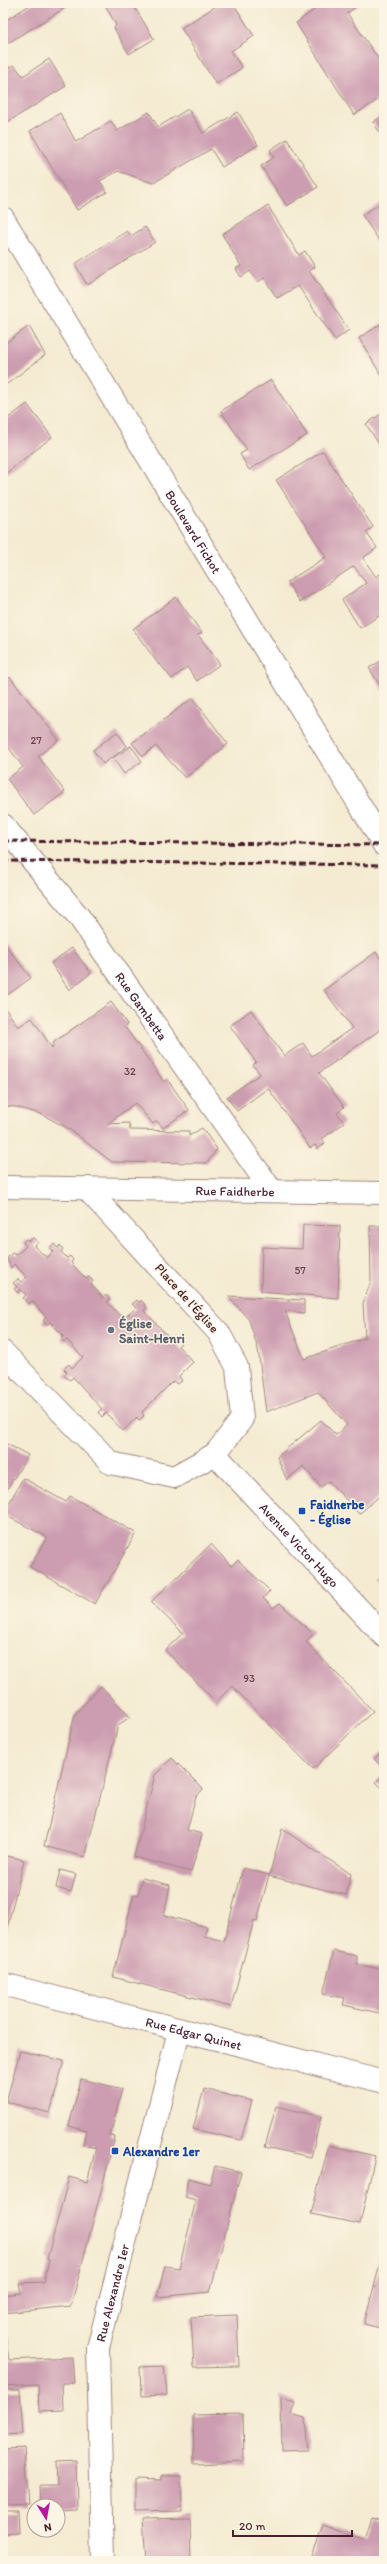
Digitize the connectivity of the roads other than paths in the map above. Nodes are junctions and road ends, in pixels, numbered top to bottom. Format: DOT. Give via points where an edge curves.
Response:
graph roads {
  1 [pos="3,218"];
  2 [pos="3,825"];
  3 [pos="384,844"];
  4 [pos="3,1187"];
  5 [pos="86,1188"];
  6 [pos="272,1191"];
  7 [pos="384,1193"];
  8 [pos="3,1352"];
  9 [pos="215,1454"];
  10 [pos="384,1636"];
  11 [pos="3,1984"];
  12 [pos="179,2031"];
  13 [pos="384,2082"];
  14 [pos="103,2561"];
  1 -- 3 [label="street, Boulevard Fichot"];
  2 -- 6 [label="street, Rue Gambetta" via="79,917"];
  4 -- 5 [label="street"];
  5 -- 6 [label="street, Rue Faidherbe"];
  5 -- 9 [label="street, Place de l'Église" via="219,1333 237,1367 242,1419"];
  6 -- 7 [label="street, Rue Faidherbe"];
  8 -- 9 [label="street, Place de l'Église" via="111,1463 174,1477"];
  9 -- 10 [label="street, Avenue Victor Hugo"];
  11 -- 12 [label="street, Rue Edgar Quinet"];
  12 -- 13 [label="street, Rue Edgar Quinet"];
  12 -- 14 [label="street, Rue Alexandre Ier" via="98,2348"];
}
